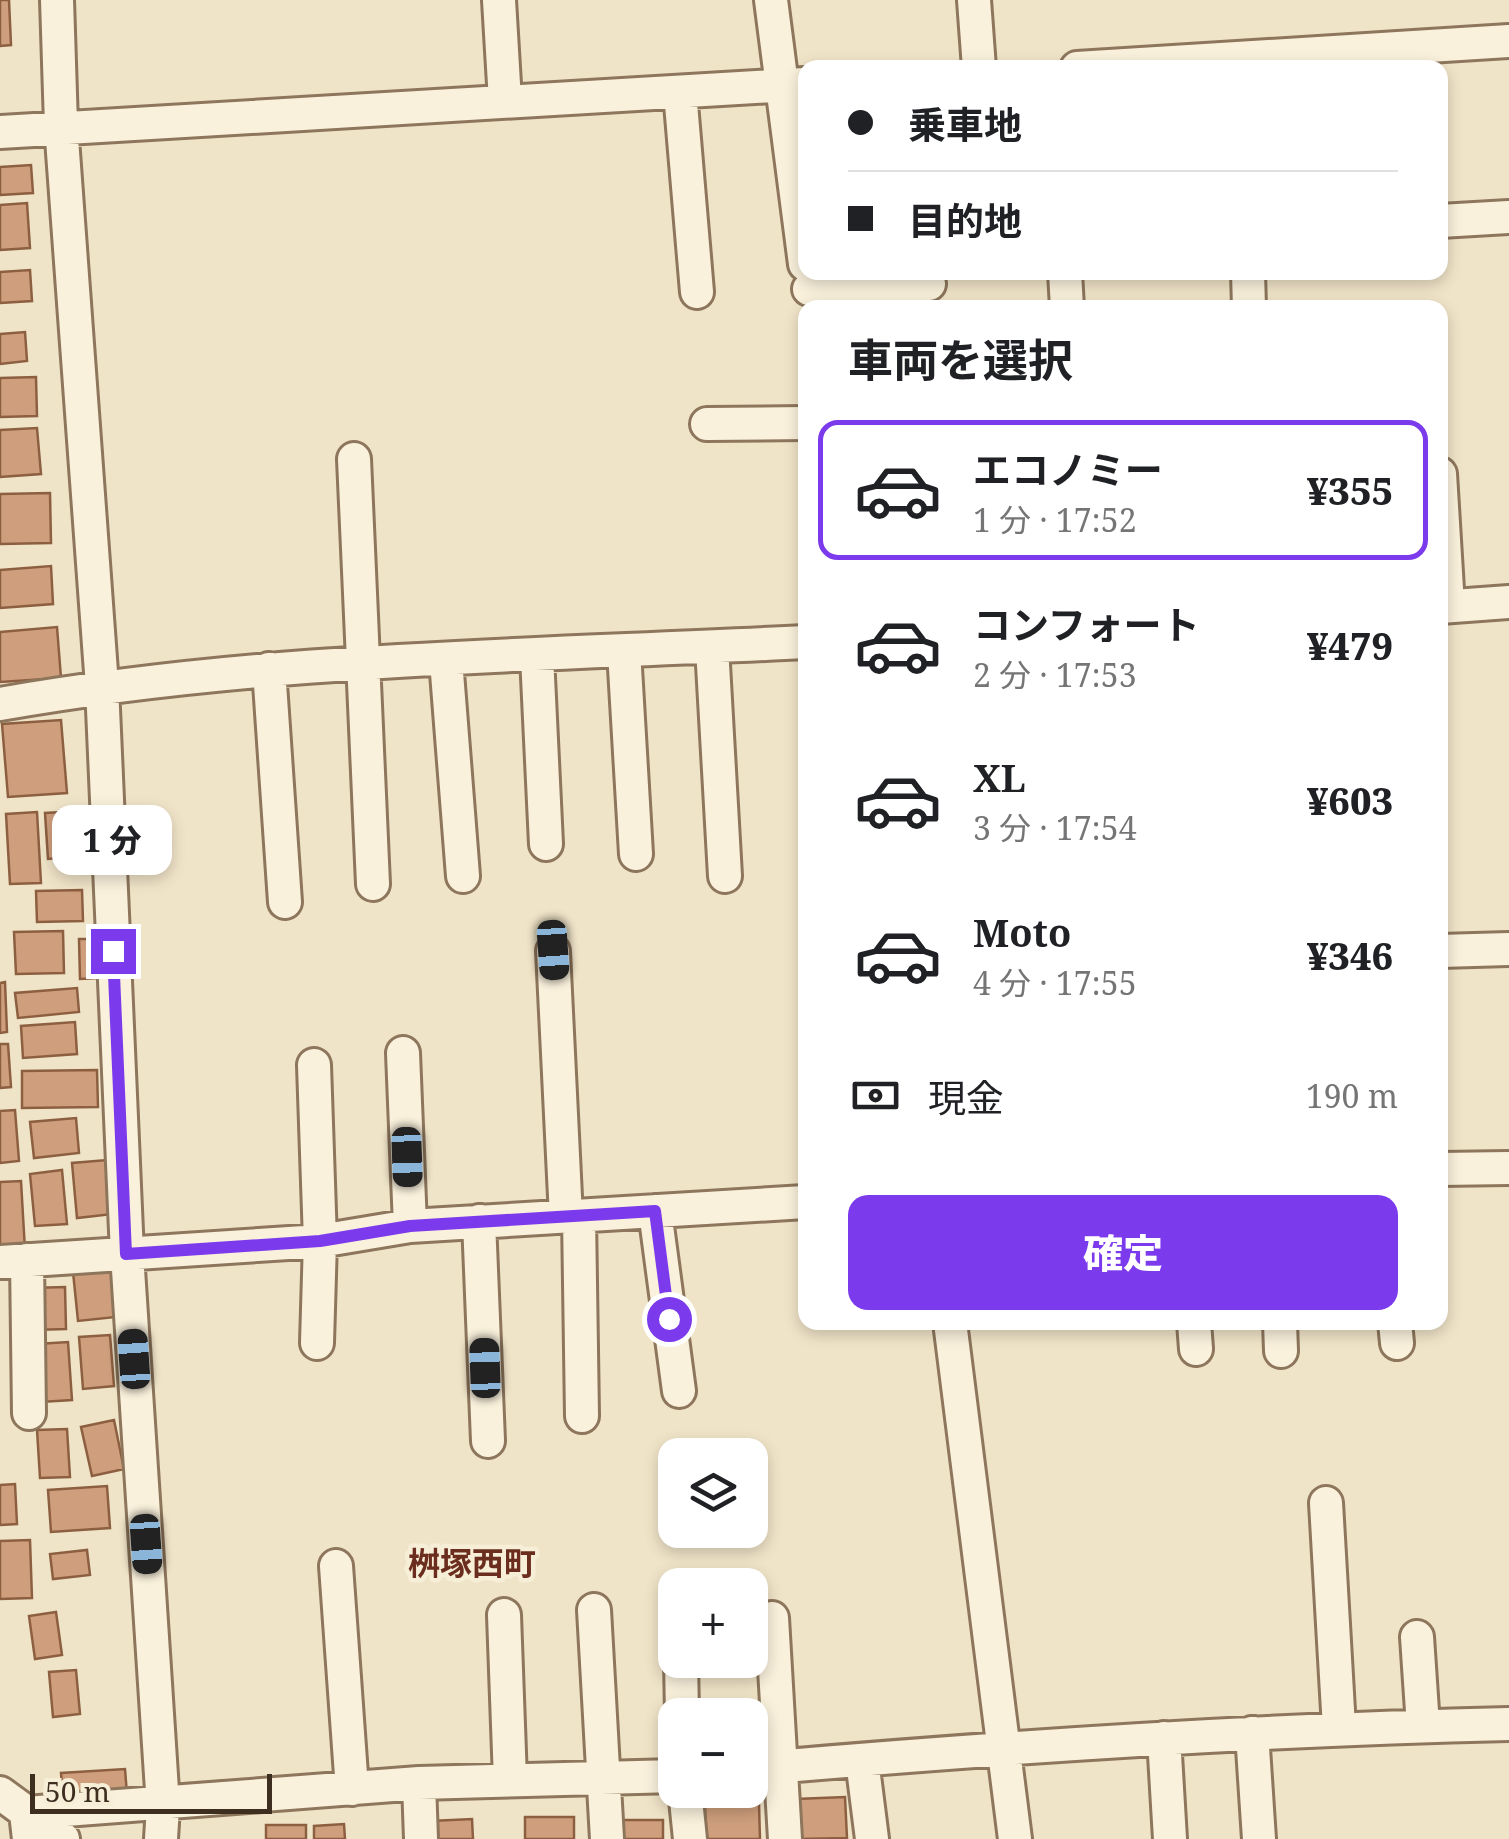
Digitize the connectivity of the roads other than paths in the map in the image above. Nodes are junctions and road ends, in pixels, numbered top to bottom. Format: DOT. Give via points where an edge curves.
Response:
graph roads {
  1 [pos="57,0"];
  2 [pos="499,0"];
  3 [pos="771,0"];
  4 [pos="974,0"];
  5 [pos="1509,41"];
  6 [pos="1354,59"];
  7 [pos="978,60"];
  8 [pos="1315,60"];
  9 [pos="792,85"];
  10 [pos="680,92"];
  11 [pos="505,101"];
  12 [pos="60,126"];
  13 [pos="0,132"];
  14 [pos="798,159"];
  15 [pos="1509,217"];
  16 [pos="1448,221"];
  17 [pos="808,283"];
  18 [pos="929,284"];
  19 [pos="697,292"];
  20 [pos="798,422"];
  21 [pos="707,424"];
  22 [pos="354,460"];
  23 [pos="1509,602"];
  24 [pos="1448,607"];
  25 [pos="798,644"];
  26 [pos="712,647"];
  27 [pos="624,651"];
  28 [pos="537,656"];
  29 [pos="446,660"];
  30 [pos="363,664"];
  31 [pos="269,670"];
  32 [pos="102,686"];
  33 [pos="0,704"];
  34 [pos="546,844"];
  35 [pos="636,854"];
  36 [pos="463,876"];
  37 [pos="725,876"];
  38 [pos="373,884"];
  39 [pos="285,902"];
  40 [pos="1509,949"];
  41 [pos="553,950"];
  42 [pos="1448,952"];
  43 [pos="403,1053"];
  44 [pos="314,1065"];
  45 [pos="1509,1168"];
  46 [pos="1448,1169"];
  47 [pos="798,1202"];
  48 [pos="655,1211"];
  49 [pos="573,1216"];
  50 [pos="479,1222"];
  51 [pos="410,1226"];
  52 [pos="320,1241"];
  53 [pos="126,1254"];
  54 [pos="13,1261"];
  55 [pos="951,1330"];
  56 [pos="317,1343"];
  57 [pos="679,1390"];
  58 [pos="28,1413"];
  59 [pos="582,1416"];
  60 [pos="488,1441"];
  61 [pos="1326,1503"];
  62 [pos="336,1566"];
  63 [pos="594,1610"];
  64 [pos="504,1615"];
  65 [pos="772,1618"];
  66 [pos="1417,1637"];
  67 [pos="768,1718"];
  68 [pos="1509,1724"];
  69 [pos="1423,1726"];
  70 [pos="1338,1728"];
  71 [pos="1252,1733"];
  72 [pos="1164,1738"];
  73 [pos="1002,1747"];
  74 [pos="862,1760"];
  75 [pos="768,1768"];
  76 [pos="768,1776"];
  77 [pos="606,1777"];
  78 [pos="658,1779"];
  79 [pos="510,1780"];
  80 [pos="420,1783"];
  81 [pos="352,1789"];
  82 [pos="0,1792"];
  83 [pos="687,1808"];
  84 [pos="162,1823"];
  85 [pos="28,1826"];
  86 [pos="63,1839"];
  87 [pos="421,1839"];
  88 [pos="607,1839"];
  89 [pos="690,1839"];
  90 [pos="784,1839"];
  91 [pos="872,1839"];
  92 [pos="1015,1839"];
  93 [pos="1170,1839"];
  94 [pos="1259,1839"];
  1 -- 12 [label="street"];
  2 -- 11 [label="street"];
  3 -- 9 [label="street"];
  4 -- 7 [label="street"];
  5 -- 6 [label="street"];
  6 -- 8 [label="street"];
  9 -- 10 [label="street"];
  9 -- 14 [label="street"];
  10 -- 11 [label="street"];
  10 -- 19 [label="street"];
  11 -- 12 [label="street"];
  12 -- 13 [label="street"];
  12 -- 32 [label="street"];
  15 -- 16 [label="street"];
  17 -- 18 [label="street"];
  20 -- 21 [label="street"];
  22 -- 30 [label="street"];
  23 -- 24 [label="street"];
  25 -- 26 [label="street"];
  26 -- 27 [label="street"];
  26 -- 37 [label="street"];
  27 -- 28 [label="street"];
  27 -- 35 [label="street"];
  28 -- 29 [label="street"];
  28 -- 34 [label="street"];
  29 -- 30 [label="street"];
  29 -- 36 [label="street"];
  30 -- 31 [label="street"];
  30 -- 38 [label="street"];
  31 -- 32 [label="street"];
  31 -- 39 [label="street"];
  32 -- 33 [label="street"];
  32 -- 53 [label="street"];
  40 -- 42 [label="street"];
  41 -- 49 [label="street"];
  43 -- 51 [label="street"];
  44 -- 52 [label="street"];
  45 -- 46 [label="street"];
  47 -- 48 [label="street"];
  48 -- 49 [label="street"];
  48 -- 57 [label="street"];
  49 -- 50 [label="street"];
  49 -- 59 [label="street"];
  50 -- 51 [label="street"];
  50 -- 60 [label="street"];
  51 -- 52 [label="street"];
  52 -- 53 [label="street"];
  52 -- 56 [label="street"];
  53 -- 54 [label="street"];
  53 -- 84 [label="street" via="124,1394"];
  54 -- 58 [label="street"];
  55 -- 73 [label="street"];
  61 -- 70 [label="street"];
  62 -- 81 [label="street"];
  63 -- 77 [label="street"];
  64 -- 79 [label="street"];
  65 -- 67 [label="street"];
  66 -- 69 [label="street"];
  68 -- 69 [label="street"];
  69 -- 70 [label="street"];
  70 -- 71 [label="street"];
  71 -- 72 [label="street"];
  71 -- 94 [label="street"];
  72 -- 73 [label="street"];
  72 -- 93 [label="street"];
  73 -- 74 [label="street"];
  73 -- 92 [label="street"];
  74 -- 75 [label="street"];
  74 -- 91 [label="street"];
  76 -- 90 [label="street"];
  77 -- 78 [label="street"];
  77 -- 79 [label="street"];
  77 -- 88 [label="street"];
  79 -- 80 [label="street"];
  80 -- 81 [label="street"];
  80 -- 87 [label="street"];
  81 -- 84 [label="street"];
  82 -- 85 [label="street"];
  83 -- 89 [label="street"];
  84 -- 85 [label="street"];
  85 -- 86 [label="street"];
}
